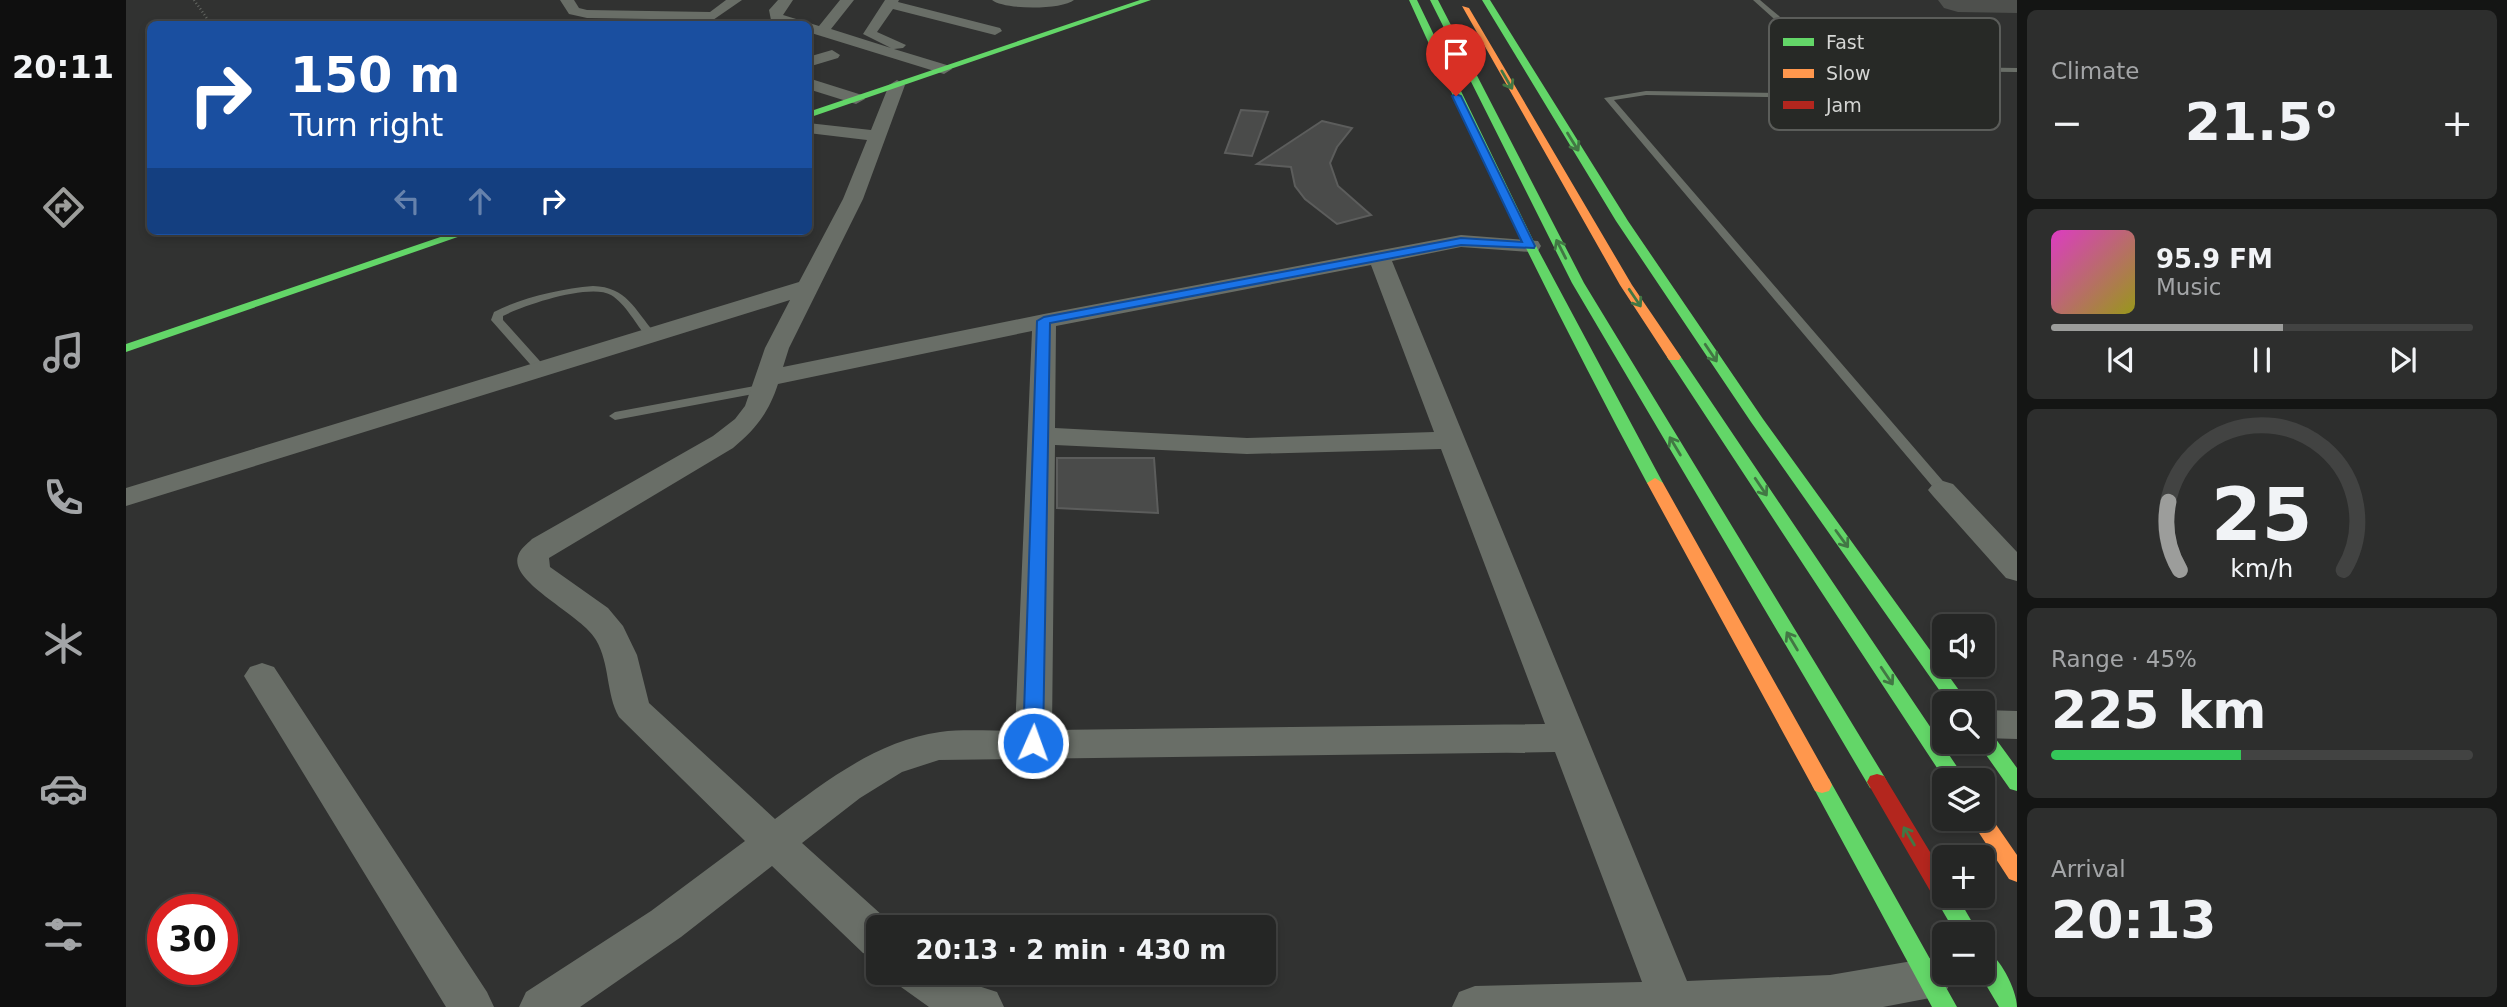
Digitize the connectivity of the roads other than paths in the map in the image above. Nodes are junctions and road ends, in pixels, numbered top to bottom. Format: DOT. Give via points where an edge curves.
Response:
graph roads {
  1 [pos="567,0"];
  2 [pos="637,0"];
  3 [pos="686,0"];
  4 [pos="735,0"];
  5 [pos="786,0"];
  6 [pos="847,0"];
  7 [pos="999,0"];
  8 [pos="1068,0"];
  9 [pos="1413,0"];
  10 [pos="1434,0"];
  11 [pos="1461,0"];
  12 [pos="1486,0"];
  13 [pos="1756,0"];
  14 [pos="1135,1"];
  15 [pos="890,2"];
  16 [pos="620,14"];
  17 [pos="668,15"];
  18 [pos="1779,18"];
  19 [pos="789,21"];
  20 [pos="815,29"];
  21 [pos="995,31"];
  22 [pos="812,48"];
  23 [pos="812,61"];
  24 [pos="940,63"];
  25 [pos="898,79"];
  26 [pos="812,84"];
  27 [pos="1769,96"];
  28 [pos="856,99"];
  29 [pos="812,114"];
  30 [pos="812,128"];
  31 [pos="878,136"];
  32 [pos="456,235"];
  33 [pos="1530,246"];
  34 [pos="1379,257"];
  35 [pos="810,286"];
  36 [pos="1044,321"];
  37 [pos="651,335"];
  38 [pos="126,348"];
  39 [pos="541,369"];
  40 [pos="767,383"];
  41 [pos="615,416"];
  42 [pos="1041,436"];
  43 [pos="1451,440"];
  44 [pos="1943,490"];
  45 [pos="126,497"];
  46 [pos="2017,571"];
  47 [pos="262,677"];
  48 [pos="1951,691"];
  49 [pos="1995,724"];
  50 [pos="2017,725"];
  51 [pos="1568,738"];
  52 [pos="1033,743"];
  53 [pos="1995,753"];
  54 [pos="1948,768"];
  55 [pos="2017,783"];
  56 [pos="1989,831"];
  57 [pos="776,842"];
  58 [pos="1932,873"];
  59 [pos="2017,873"];
  60 [pos="866,928"];
  61 [pos="1995,979"];
  62 [pos="935,985"];
  63 [pos="1937,993"];
  64 [pos="1673,1003"];
  65 [pos="471,1007"];
  66 [pos="542,1007"];
  67 [pos="981,1007"];
  68 [pos="1475,1007"];
  69 [pos="2012,1007"];
  1 -- 16 [label="street" via="580,13"];
  2 -- 16 [label="street"];
  3 -- 17 [label="street"];
  4 -- 17 [label="street" via="715,16"];
  5 -- 19 [label="street" via="776,10 776,17"];
  6 -- 20 [label="street"];
  7 -- 8 [label="street" via="1030,4"];
  9 -- 33 [label="main road" via="1476,142"];
  58 -- 10 [label="main road, one-way" via="1578,283"];
  11 -- 54 [label="main road, one-way" via="1626,285"];
  12 -- 48 [label="main road, one-way" via="1637,243 1758,422"];
  13 -- 18 [label="lane"];
  14 -- 24 [label="main road"];
  15 -- 21 [label="street"];
  15 -- 24 [label="street" via="870,34"];
  16 -- 17 [label="street"];
  20 -- 24 [label="street"];
  22 -- 23 [label="street" via="839,57"];
  24 -- 25 [label="main road"];
  25 -- 28 [label="main road"];
  25 -- 31 [label="street"];
  26 -- 28 [label="street"];
  27 -- 44 [label="lane" via="1646,93 1608,98"];
  28 -- 29 [label="main road"];
  30 -- 31 [label="street"];
  31 -- 35 [label="street"];
  32 -- 38 [label="main road"];
  33 -- 34 [label="street" via="1461,242"];
  33 -- 63 [label="main road" via="1602,387"];
  34 -- 36 [label="street"];
  34 -- 43 [label="street"];
  35 -- 37 [label="street"];
  35 -- 40 [label="street" via="777,348"];
  36 -- 40 [label="street"];
  36 -- 42 [label="street"];
  37 -- 39 [label="street"];
  37 -- 39 [label="lane" via="614,292 601,289 583,289 498,314 496,320"];
  39 -- 45 [label="street"];
  40 -- 41 [label="lane"];
  40 -- 57 [label="street" via="745,425 542,546 533,565 537,573 596,616 611,634 632,708"];
  42 -- 43 [label="street" via="1247,446"];
  42 -- 52 [label="street"];
  43 -- 51 [label="street"];
  44 -- 46 [label="street"];
  47 -- 65 [label="street"];
  49 -- 50 [label="street"];
  51 -- 52 [label="street"];
  51 -- 64 [label="street"];
  52 -- 57 [label="street" via="939,746 890,761 846,787"];
  53 -- 55 [label="main road"];
  56 -- 59 [label="main road"];
  57 -- 60 [label="street"];
  57 -- 66 [label="street" via="666,924"];
  61 -- 69 [label="main road"];
  62 -- 67 [label="street" via="958,1000"];
  63 -- 64 [label="street"];
  64 -- 68 [label="street"];
}
